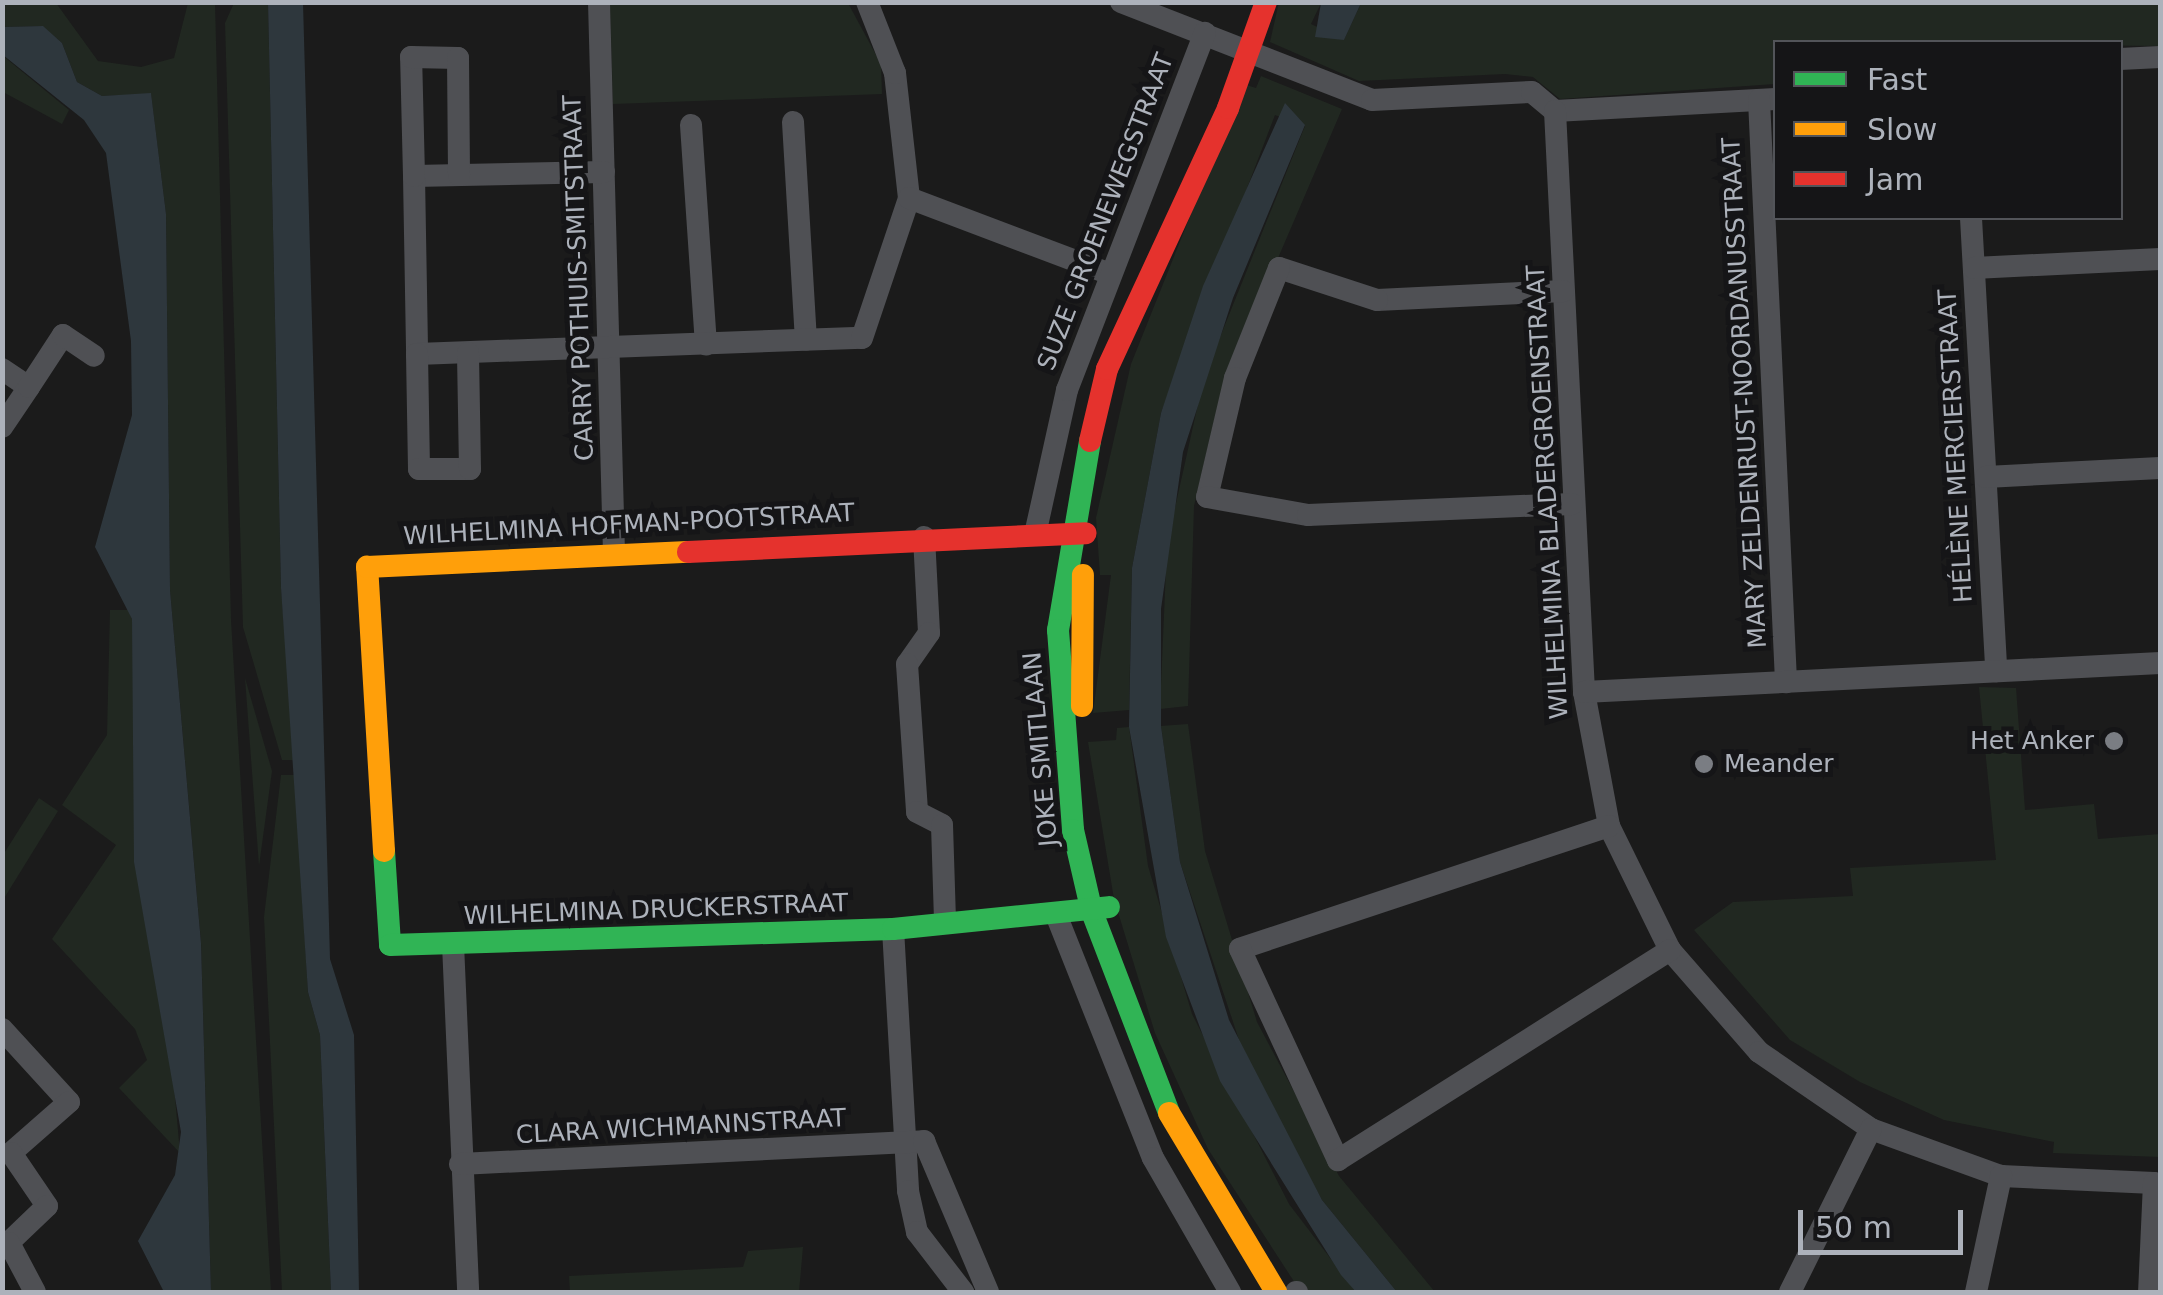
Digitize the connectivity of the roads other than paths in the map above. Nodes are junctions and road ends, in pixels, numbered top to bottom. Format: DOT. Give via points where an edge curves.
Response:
graph roads {
  1 [pos="599,2"];
  2 [pos="867,2"];
  3 [pos="1121,2"];
  4 [pos="1266,2"];
  5 [pos="1205,32"];
  6 [pos="2160,57"];
  7 [pos="1243,58"];
  8 [pos="2123,59"];
  9 [pos="1767,100"];
  10 [pos="1555,111"];
  11 [pos="793,122"];
  12 [pos="691,125"];
  13 [pos="604,172"];
  14 [pos="459,175"];
  15 [pos="414,176"];
  16 [pos="910,198"];
  17 [pos="1971,220"];
  18 [pos="2160,259"];
  19 [pos="1974,268"];
  20 [pos="1108,273"];
  21 [pos="1563,291"];
  22 [pos="806,340"];
  23 [pos="706,344"];
  24 [pos="610,348"];
  25 [pos="468,352"];
  26 [pos="417,354"];
  27 [pos="94,356"];
  28 [pos="2,369"];
  29 [pos="28,387"];
  30 [pos="2,428"];
  31 [pos="2160,468"];
  32 [pos="1986,476"];
  33 [pos="1572,504"];
  34 [pos="1036,530"];
  35 [pos="1077,532"];
  36 [pos="924,537"];
  37 [pos="614,552"];
  38 [pos="2160,662"];
  39 [pos="1996,671"];
  40 [pos="1786,682"];
  41 [pos="1584,692"];
  42 [pos="378,760"];
  43 [pos="1609,826"];
  44 [pos="1100,910"];
  45 [pos="1056,917"];
  46 [pos="945,923"];
  47 [pos="893,929"];
  48 [pos="453,944"];
  49 [pos="1670,950"];
  50 [pos="2,1029"];
  51 [pos="1871,1130"];
  52 [pos="906,1144"];
  53 [pos="460,1164"];
  54 [pos="2002,1176"];
  55 [pos="6,1246"];
  56 [pos="35,1292"];
  57 [pos="468,1292"];
  58 [pos="963,1292"];
  59 [pos="988,1292"];
  60 [pos="1230,1292"];
  61 [pos="1276,1292"];
  62 [pos="1297,1292"];
  63 [pos="1790,1292"];
  64 [pos="1976,1292"];
  65 [pos="2148,1292"];
  1 -- 13 [label="street, CARRY POTHUIS-SMITSTRAAT"];
  2 -- 16 [label="street" via="895,72"];
  3 -- 5 [label="street"];
  4 -- 7 [label="street, JOKE SMITLAAN"];
  5 -- 7 [label="street"];
  5 -- 20 [label="street, SUZE GROENEWEGSTRAAT"];
  6 -- 8 [label="street"];
  7 -- 10 [label="street" via="1372,100 1532,92"];
  7 -- 35 [label="street, JOKE SMITLAAN" via="1227,76 1216,121 1107,369"];
  9 -- 10 [label="street"];
  9 -- 40 [label="street, MARY ZELDENRUST-NOORDANUSSTRAAT"];
  10 -- 21 [label="street, WILHELMINA BLADERGROENSTRAAT"];
  11 -- 22 [label="street"];
  12 -- 23 [label="street"];
  13 -- 14 [label="street"];
  13 -- 24 [label="street, CARRY POTHUIS-SMITSTRAAT"];
  14 -- 15 [label="street"];
  14 -- 15 [label="street" via="458,58 411,57"];
  15 -- 26 [label="street"];
  16 -- 20 [label="street"];
  16 -- 22 [label="street" via="862,338"];
  17 -- 19 [label="street, HÉLÈNE MERCIERSTRAAT"];
  18 -- 19 [label="street"];
  19 -- 32 [label="street, HÉLÈNE MERCIERSTRAAT"];
  20 -- 34 [label="street, SUZE GROENEWEGSTRAAT" via="1068,390"];
  21 -- 33 [label="street, WILHELMINA BLADERGROENSTRAAT"];
  21 -- 33 [label="street" via="1377,300 1279,268 1234,378 1207,497 1308,515"];
  22 -- 23 [label="street"];
  23 -- 24 [label="street"];
  24 -- 25 [label="street"];
  24 -- 37 [label="street, CARRY POTHUIS-SMITSTRAAT"];
  25 -- 26 [label="street"];
  25 -- 26 [label="street" via="470,468 419,469"];
  27 -- 29 [label="street" via="63,335"];
  28 -- 29 [label="street"];
  29 -- 30 [label="street"];
  31 -- 32 [label="street"];
  32 -- 39 [label="street, HÉLÈNE MERCIERSTRAAT"];
  33 -- 41 [label="street, WILHELMINA BLADERGROENSTRAAT"];
  34 -- 35 [label="street, WILHELMINA HOFMAN-POOTSTRAAT"];
  34 -- 36 [label="street, WILHELMINA HOFMAN-POOTSTRAAT"];
  35 -- 44 [label="street, JOKE SMITLAAN" via="1061,722"];
  36 -- 37 [label="street, WILHELMINA HOFMAN-POOTSTRAAT"];
  36 -- 46 [label="street" via="930,632 907,664 917,812 942,825"];
  37 -- 42 [label="street, WILHELMINA HOFMAN-POOTSTRAAT" via="368,567"];
  38 -- 39 [label="street"];
  39 -- 40 [label="street"];
  40 -- 41 [label="street"];
  41 -- 43 [label="street, WILHELMINA BLADERGROENSTRAAT"];
  42 -- 48 [label="street, WILHELMINA DRUCKERSTRAAT" via="390,945"];
  43 -- 49 [label="street, WILHELMINA BLADERGROENSTRAAT"];
  43 -- 49 [label="street" via="1240,949 1338,1160"];
  44 -- 45 [label="street, WILHELMINA DRUCKERSTRAAT"];
  44 -- 61 [label="street, JOKE SMITLAAN" via="1166,1108"];
  44 -- 62 [label="street, JOKE SMITLAAN" via="1180,1100"];
  45 -- 46 [label="street, WILHELMINA DRUCKERSTRAAT"];
  45 -- 60 [label="street" via="1152,1158"];
  46 -- 47 [label="street, WILHELMINA DRUCKERSTRAAT"];
  47 -- 48 [label="street, WILHELMINA DRUCKERSTRAAT"];
  47 -- 52 [label="street"];
  48 -- 53 [label="street"];
  49 -- 51 [label="street, WILHELMINA BLADERGROENSTRAAT" via="1759,1052"];
  50 -- 55 [label="street" via="70,1102 11,1153 47,1206"];
  51 -- 54 [label="street, WILHELMINA BLADERGROENSTRAAT"];
  51 -- 63 [label="street"];
  52 -- 53 [label="street, CLARA WICHMANNSTRAAT"];
  52 -- 58 [label="street" via="917,1232"];
  52 -- 59 [label="street" via="924,1141"];
  53 -- 57 [label="street"];
  54 -- 64 [label="street"];
  54 -- 65 [label="street, WILHELMINA BLADERGROENSTRAAT" via="2154,1183"];
  55 -- 56 [label="street"];
}
